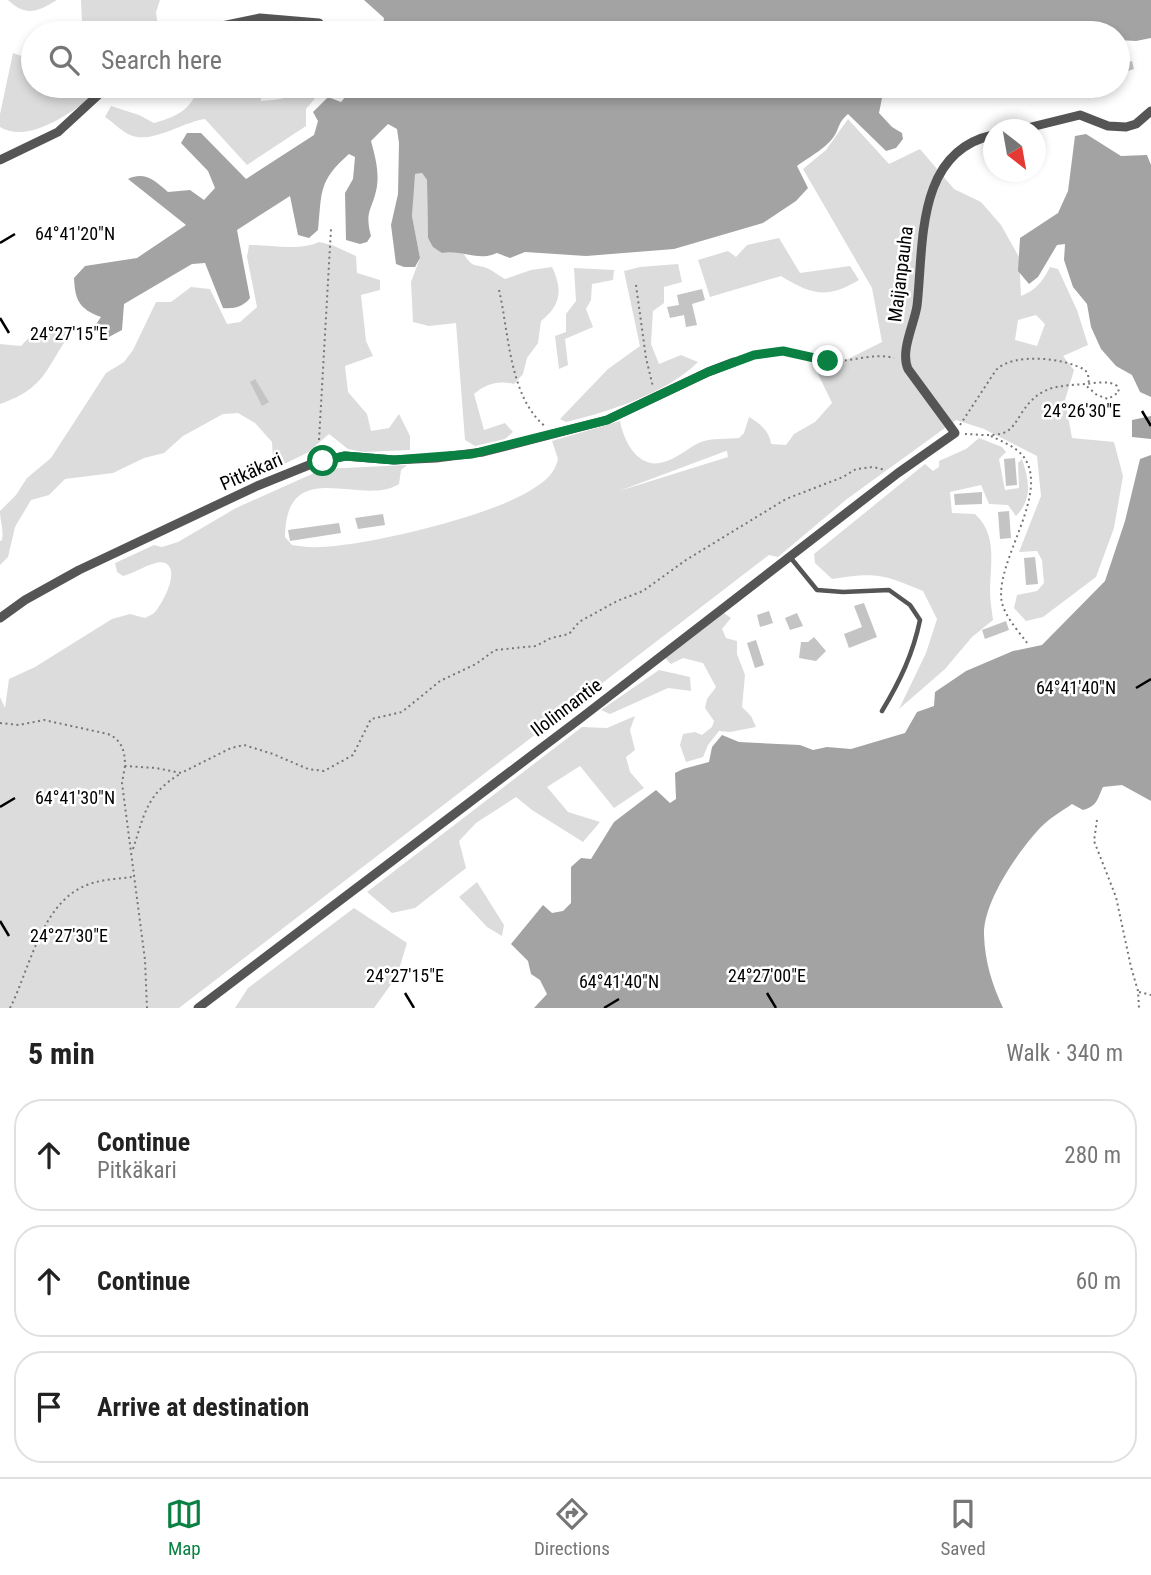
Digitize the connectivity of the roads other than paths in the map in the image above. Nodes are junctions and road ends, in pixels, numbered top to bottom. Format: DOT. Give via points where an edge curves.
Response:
graph roads {
  1 [pos="246,21"];
  2 [pos="295,21"];
  3 [pos="95,98"];
  4 [pos="1151,111"];
  5 [pos="1046,124"];
  6 [pos="983,138"];
  7 [pos="0,160"];
  8 [pos="734,362"];
  9 [pos="955,433"];
  10 [pos="329,459"];
  11 [pos="314,463"];
  12 [pos="790,556"];
  13 [pos="0,618"];
  14 [pos="882,711"];
  15 [pos="198,1008"];
  1 -- 2 [label="street"];
  3 -- 7 [label="street" via="58,132"];
  4 -- 5 [label="street" via="1126,127 1080,116"];
  6 -- 9 [label="street, Maijanpauha" via="964,146 938,179 925,220 906,364"];
  8 -- 10 [label="street, Pitkäkari" via="607,420 472,454"];
  9 -- 12 [label="street, Ilolinnantie"];
  10 -- 11 [label="street, Pitkäkari"];
  10 -- 11 [label="lane" via="329,453 320,448 313,456"];
  11 -- 13 [label="street, Pitkäkari" via="79,570"];
  12 -- 14 [label="lane" via="817,590 889,590 910,605 920,620 914,649"];
  12 -- 15 [label="street, Ilolinnantie"];
}
